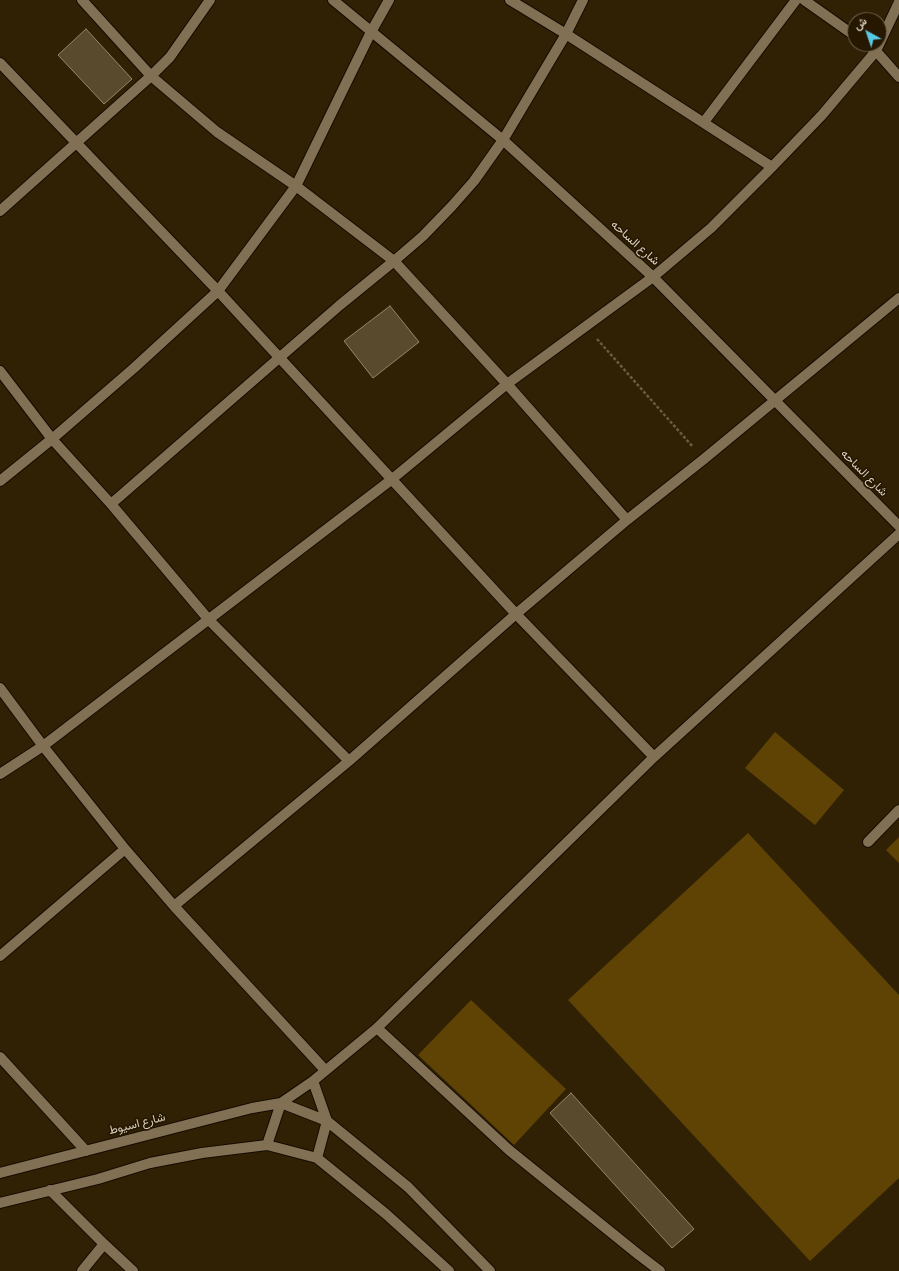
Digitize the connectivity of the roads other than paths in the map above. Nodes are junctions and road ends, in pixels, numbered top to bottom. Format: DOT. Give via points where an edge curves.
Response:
graph roads {
  1 [pos="82,0"];
  2 [pos="210,0"];
  3 [pos="333,0"];
  4 [pos="389,0"];
  5 [pos="510,0"];
  6 [pos="582,0"];
  7 [pos="796,0"];
  8 [pos="804,0"];
  9 [pos="899,2"];
  10 [pos="887,28"];
  11 [pos="847,30"];
  12 [pos="371,32"];
  13 [pos="566,34"];
  14 [pos="875,52"];
  15 [pos="877,52"];
  16 [pos="0,63"];
  17 [pos="151,76"];
  18 [pos="899,77"];
  19 [pos="704,122"];
  20 [pos="503,140"];
  21 [pos="76,143"];
  22 [pos="772,167"];
  23 [pos="296,186"];
  24 [pos="0,211"];
  25 [pos="394,261"];
  26 [pos="653,277"];
  27 [pos="218,290"];
  28 [pos="899,298"];
  29 [pos="280,357"];
  30 [pos="0,371"];
  31 [pos="507,384"];
  32 [pos="774,401"];
  33 [pos="52,439"];
  34 [pos="391,480"];
  35 [pos="0,481"];
  36 [pos="111,504"];
  37 [pos="627,520"];
  38 [pos="899,526"];
  39 [pos="899,534"];
  40 [pos="516,614"];
  41 [pos="209,620"];
  42 [pos="0,688"];
  43 [pos="43,746"];
  44 [pos="654,757"];
  45 [pos="349,761"];
  46 [pos="0,774"];
  47 [pos="899,810"];
  48 [pos="868,842"];
  49 [pos="125,849"];
  50 [pos="174,906"];
  51 [pos="0,956"];
  52 [pos="376,1028"];
  53 [pos="0,1057"];
  54 [pos="325,1070"];
  55 [pos="313,1081"];
  56 [pos="281,1103"];
  57 [pos="327,1121"];
  58 [pos="267,1145"];
  59 [pos="86,1151"];
  60 [pos="317,1158"];
  61 [pos="0,1173"];
  62 [pos="50,1190"];
  63 [pos="0,1204"];
  64 [pos="104,1244"];
  65 [pos="82,1271"];
  66 [pos="133,1271"];
  67 [pos="449,1271"];
  68 [pos="490,1271"];
  69 [pos="660,1271"];
  1 -- 17 [label="street"];
  2 -- 17 [label="street" via="170,57"];
  3 -- 12 [label="street, شارع الساحه"];
  4 -- 12 [label="street"];
  5 -- 13 [label="street"];
  6 -- 13 [label="street"];
  7 -- 19 [label="street"];
  8 -- 11 [label="street"];
  9 -- 10 [label="street"];
  12 -- 20 [label="street, شارع الساحه"];
  12 -- 23 [label="street"];
  13 -- 19 [label="street"];
  13 -- 20 [label="street"];
  14 -- 22 [label="street" via="822,115"];
  15 -- 18 [label="street"];
  16 -- 21 [label="street"];
  17 -- 21 [label="street"];
  17 -- 23 [label="street" via="217,132"];
  19 -- 22 [label="street"];
  20 -- 25 [label="street" via="452,206"];
  20 -- 26 [label="street, شارع الساحه"];
  21 -- 24 [label="street"];
  21 -- 27 [label="street"];
  22 -- 26 [label="street" via="711,228"];
  23 -- 25 [label="street"];
  23 -- 27 [label="street"];
  25 -- 29 [label="street"];
  25 -- 31 [label="street"];
  26 -- 31 [label="street"];
  26 -- 32 [label="street, شارع الساحه"];
  27 -- 29 [label="street"];
  27 -- 33 [label="street"];
  28 -- 32 [label="street"];
  29 -- 34 [label="street"];
  29 -- 36 [label="street"];
  30 -- 33 [label="street"];
  31 -- 34 [label="street"];
  31 -- 37 [label="street"];
  32 -- 37 [label="street"];
  32 -- 38 [label="street, شارع الساحه"];
  33 -- 35 [label="street"];
  33 -- 36 [label="street"];
  34 -- 40 [label="street"];
  34 -- 41 [label="street"];
  36 -- 41 [label="street"];
  37 -- 40 [label="street"];
  39 -- 44 [label="street"];
  40 -- 44 [label="street"];
  40 -- 45 [label="street"];
  41 -- 43 [label="street"];
  41 -- 45 [label="street"];
  42 -- 43 [label="street"];
  43 -- 46 [label="street"];
  43 -- 49 [label="street"];
  44 -- 52 [label="street"];
  45 -- 50 [label="street"];
  47 -- 48 [label="street"];
  49 -- 50 [label="street"];
  49 -- 51 [label="street"];
  50 -- 54 [label="street"];
  52 -- 54 [label="street"];
  52 -- 69 [label="street" via="509,1150"];
  53 -- 59 [label="street"];
  54 -- 55 [label="street"];
  55 -- 56 [label="street"];
  55 -- 57 [label="street"];
  56 -- 57 [label="street"];
  56 -- 58 [label="street"];
  56 -- 59 [label="street, شارع اسيوط" via="252,1108"];
  57 -- 60 [label="street"];
  57 -- 68 [label="street" via="408,1187"];
  58 -- 60 [label="street"];
  58 -- 62 [label="street" via="150,1163"];
  59 -- 61 [label="street, شارع اسيوط"];
  60 -- 67 [label="street" via="386,1214"];
  62 -- 63 [label="street"];
  62 -- 64 [label="street"];
  64 -- 65 [label="street"];
  64 -- 66 [label="street"];
}
